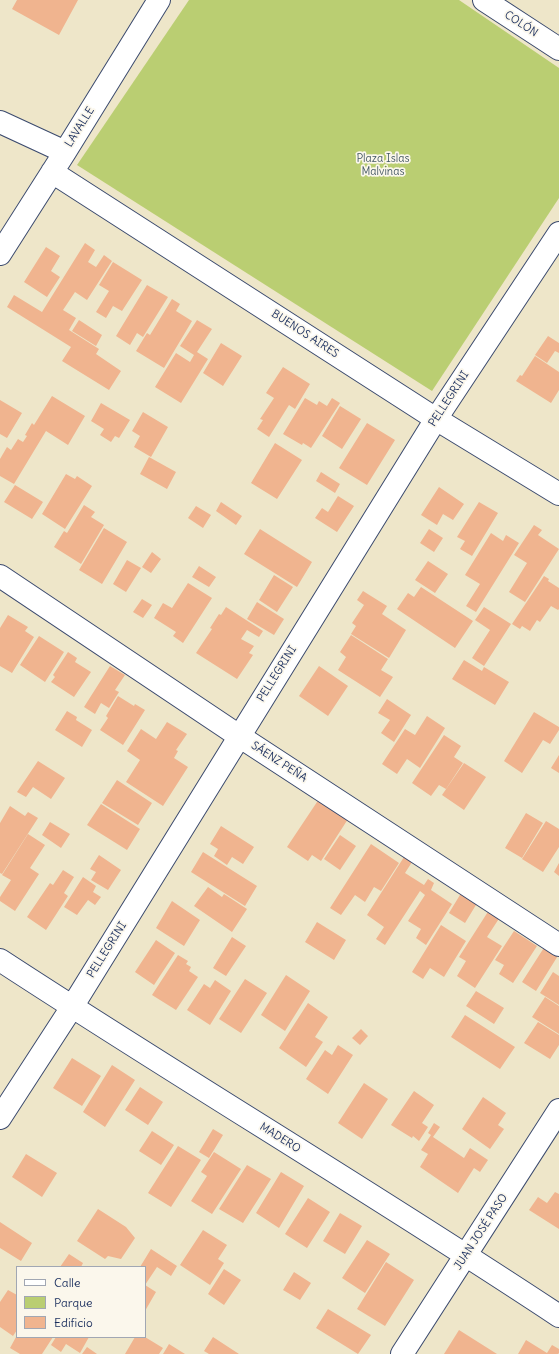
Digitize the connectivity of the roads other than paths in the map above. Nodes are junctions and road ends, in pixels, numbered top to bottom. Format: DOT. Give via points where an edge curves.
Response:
graph roads {
  1 [pos="159,0"];
  2 [pos="484,0"];
  3 [pos="559,49"];
  4 [pos="0,122"];
  5 [pos="65,152"];
  6 [pos="52,172"];
  7 [pos="559,233"];
  8 [pos="0,254"];
  9 [pos="436,419"];
  10 [pos="559,494"];
  11 [pos="0,576"];
  12 [pos="239,736"];
  13 [pos="559,945"];
  14 [pos="0,960"];
  15 [pos="72,1007"];
  16 [pos="559,1110"];
  17 [pos="0,1118"];
  18 [pos="467,1254"];
  19 [pos="559,1316"];
  20 [pos="402,1354"];
  1 -- 5 [label="street, LAVALLE"];
  2 -- 3 [label="street, COLÓN"];
  4 -- 5 [label="street"];
  5 -- 6 [label="street, LAVALLE"];
  6 -- 8 [label="street, LAVALLE"];
  6 -- 9 [label="street, BUENOS AIRES"];
  7 -- 9 [label="street, PELLEGRINI"];
  9 -- 10 [label="street, BUENOS AIRES"];
  9 -- 12 [label="street, PELLEGRINI"];
  11 -- 12 [label="street, SÁENZ PEÑA"];
  12 -- 13 [label="street, SÁENZ PEÑA"];
  12 -- 15 [label="street, PELLEGRINI"];
  14 -- 15 [label="street, MADERO"];
  15 -- 17 [label="street, PELLEGRINI"];
  15 -- 18 [label="street, MADERO"];
  16 -- 18 [label="street, JUAN JOSÉ PASO"];
  18 -- 19 [label="street, MADERO"];
  18 -- 20 [label="street, JUAN JOSÉ PASO"];
}
